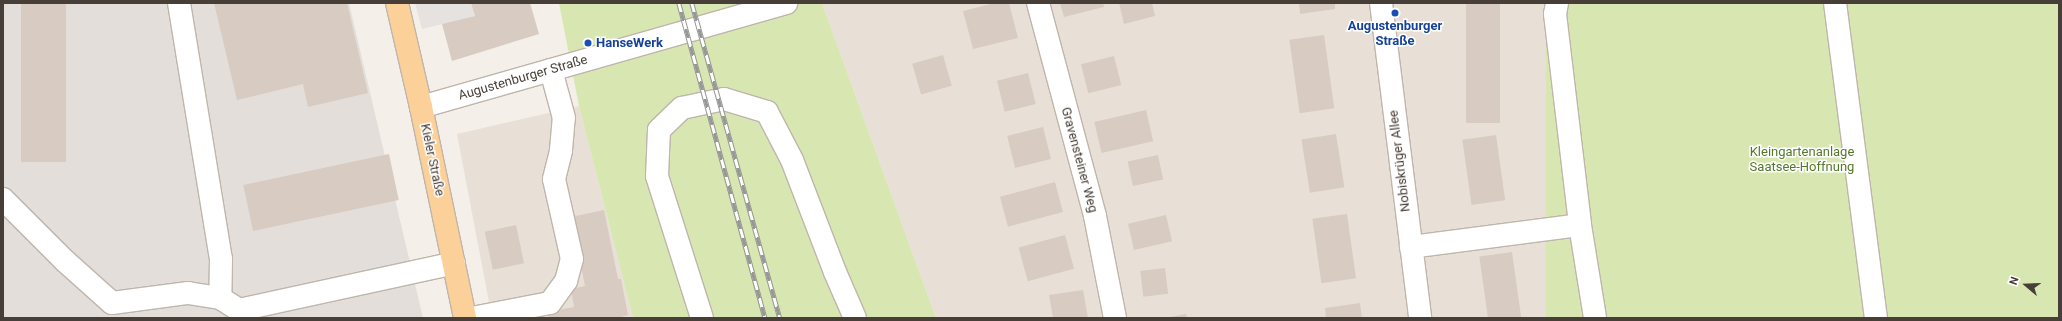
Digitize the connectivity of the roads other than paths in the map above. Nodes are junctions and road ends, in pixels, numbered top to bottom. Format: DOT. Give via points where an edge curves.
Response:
graph roads {
  1 [pos="178,3"];
  2 [pos="397,3"];
  3 [pos="786,3"];
  4 [pos="1038,3"];
  5 [pos="1381,3"];
  6 [pos="1557,3"];
  7 [pos="1835,3"];
  8 [pos="551,70"];
  9 [pos="422,107"];
  10 [pos="3,199"];
  11 [pos="1580,225"];
  12 [pos="1411,247"];
  13 [pos="454,263"];
  14 [pos="220,298"];
  15 [pos="465,318"];
  16 [pos="472,318"];
  17 [pos="702,318"];
  18 [pos="855,318"];
  19 [pos="1116,318"];
  20 [pos="1420,318"];
  21 [pos="1596,318"];
  22 [pos="1876,318"];
  1 -- 14 [label="street" via="221,259"];
  2 -- 9 [label="main road, Kieler Straße"];
  3 -- 8 [label="street, Augustenburger Straße"];
  4 -- 19 [label="street, Gravensteiner Weg" via="1094,216"];
  5 -- 12 [label="street, Nobiskrüger Allee"];
  6 -- 11 [label="street" via="1555,14"];
  7 -- 22 [label="street"];
  8 -- 9 [label="street, Augustenburger Straße"];
  8 -- 16 [label="street" via="564,118 561,150 554,179 572,259 566,281 550,303"];
  9 -- 13 [label="main road, Kieler Straße"];
  10 -- 14 [label="street" via="65,261 112,303 188,293"];
  11 -- 12 [label="street"];
  11 -- 21 [label="street"];
  12 -- 20 [label="street, Nobiskrüger Allee"];
  13 -- 14 [label="street" via="254,308 239,310"];
  13 -- 15 [label="main road, Kieler Straße"];
  17 -- 18 [label="street" via="657,176 659,130 682,108 724,99 767,112 792,160"];
}
